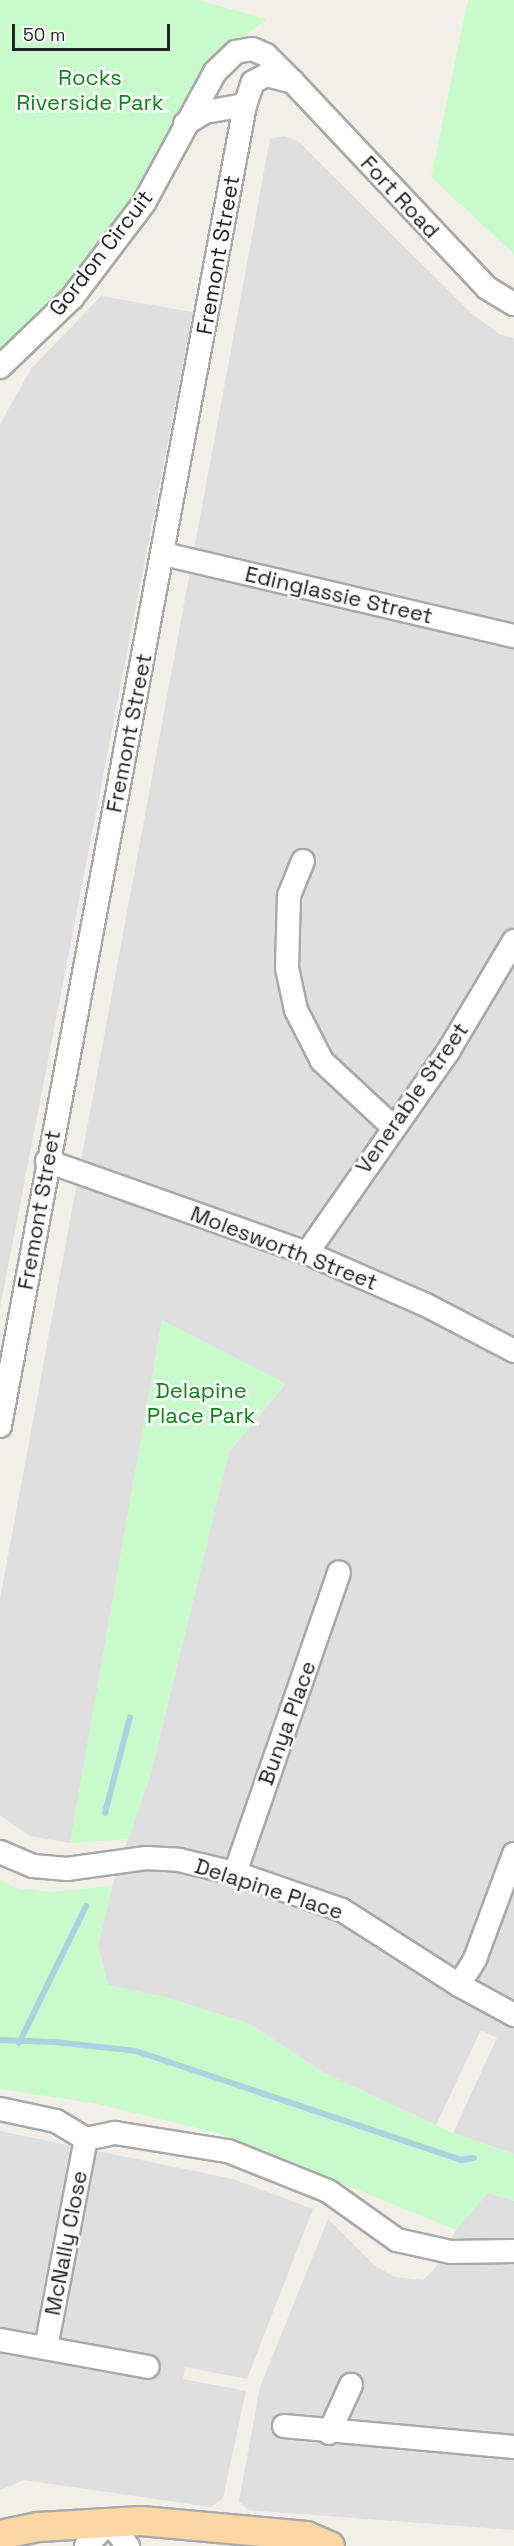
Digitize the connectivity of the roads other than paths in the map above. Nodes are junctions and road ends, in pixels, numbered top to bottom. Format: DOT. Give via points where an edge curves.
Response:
graph roads {
  1 [pos="293,82"];
  2 [pos="245,105"];
  3 [pos="183,125"];
  4 [pos="514,304"];
  5 [pos="0,367"];
  6 [pos="164,554"];
  7 [pos="514,636"];
  8 [pos="303,861"];
  9 [pos="514,941"];
  10 [pos="394,1128"];
  11 [pos="47,1161"];
  12 [pos="307,1253"];
  13 [pos="514,1351"];
  14 [pos="0,1426"];
  15 [pos="339,1573"];
  16 [pos="0,1852"];
  17 [pos="514,1854"];
  18 [pos="235,1873"];
  19 [pos="459,1986"];
  20 [pos="514,2014"];
  21 [pos="0,2109"];
  22 [pos="86,2139"];
  23 [pos="514,2251"];
  24 [pos="0,2340"];
  25 [pos="46,2348"];
  26 [pos="148,2367"];
  27 [pos="351,2385"];
  28 [pos="284,2426"];
  29 [pos="329,2433"];
  30 [pos="514,2447"];
  31 [pos="109,2522"];
  32 [pos="0,2535"];
  33 [pos="86,2546"];
  34 [pos="128,2546"];
  35 [pos="330,2546"];
  1 -- 2 [label="street, Fremont Street" via="267,75 253,82"];
  1 -- 3 [label="street, Gordon Circuit" via="266,55 252,50 236,52 215,72"];
  1 -- 4 [label="street, Fort Road" via="487,288"];
  2 -- 3 [label="street" via="205,112"];
  2 -- 6 [label="street, Fremont Street"];
  3 -- 5 [label="street, Gordon Circuit" via="144,203 72,298"];
  6 -- 7 [label="street, Edinglassie Street"];
  6 -- 11 [label="street, Fremont Street"];
  8 -- 10 [label="street" via="289,896 287,969 296,1010 322,1061"];
  9 -- 10 [label="street, Venerable Street" via="450,1050"];
  10 -- 12 [label="street, Venerable Street"];
  11 -- 12 [label="street, Molesworth Street"];
  11 -- 14 [label="street, Fremont Street"];
  12 -- 13 [label="street, Molesworth Street" via="426,1305"];
  15 -- 18 [label="street, Bunya Place"];
  16 -- 18 [label="street, Delapine Place" via="33,1866 67,1869 146,1858 179,1860"];
  17 -- 19 [label="street" via="475,1959"];
  18 -- 19 [label="street, Delapine Place" via="342,1910"];
  19 -- 20 [label="street, Delapine Place"];
  21 -- 22 [label="street" via="56,2121"];
  22 -- 23 [label="street" via="115,2133 228,2151 328,2191 398,2240 451,2252"];
  22 -- 25 [label="street, McNally Close"];
  24 -- 25 [label="street, McNally Close"];
  25 -- 26 [label="street, McNally Close"];
  27 -- 29 [label="street"];
  28 -- 29 [label="street"];
  29 -- 30 [label="street"];
  31 -- 32 [label="main road"];
  31 -- 33 [label="street"];
  31 -- 34 [label="street"];
  31 -- 35 [label="main road" via="186,2523 306,2536"];
}
